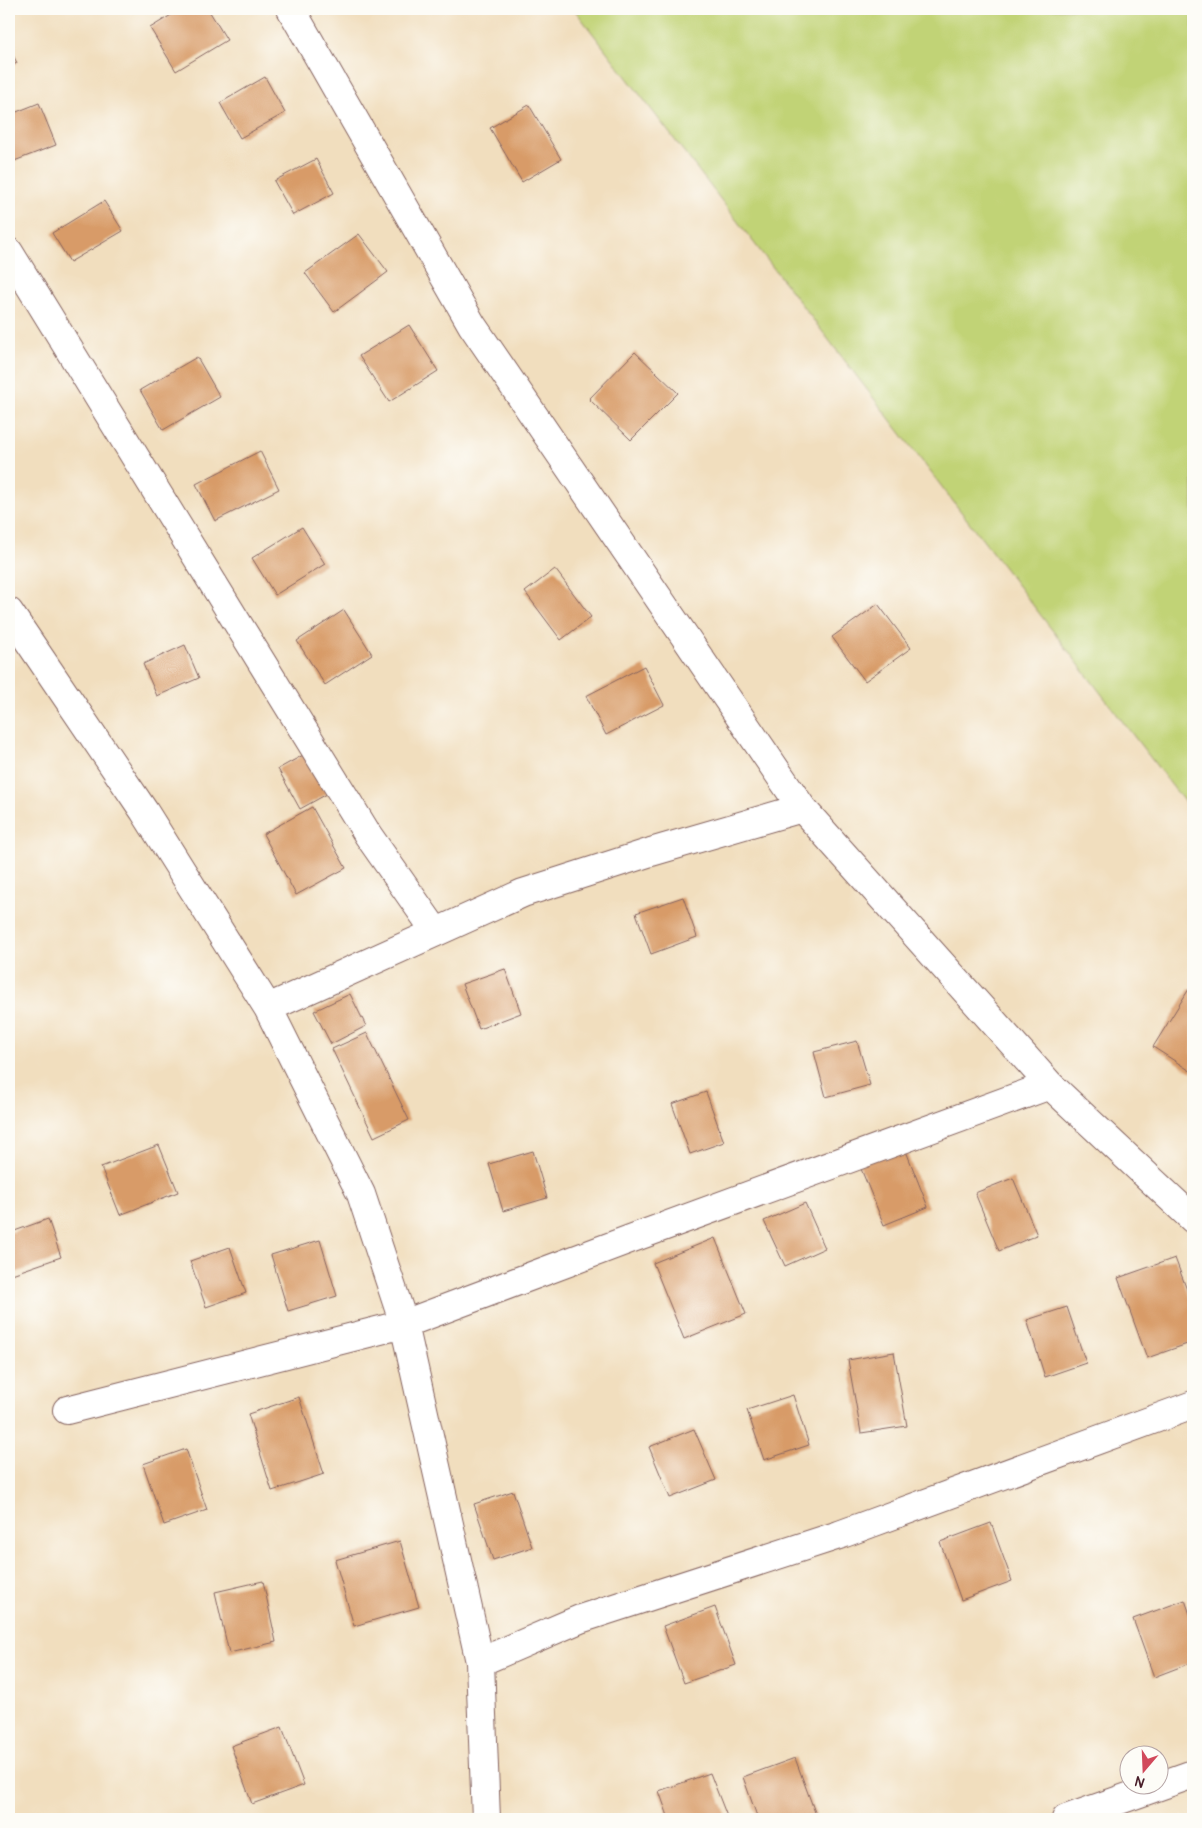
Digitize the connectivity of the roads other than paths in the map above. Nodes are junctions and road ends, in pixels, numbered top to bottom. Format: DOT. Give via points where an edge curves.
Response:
graph roads {
  1 [pos="291,9"];
  2 [pos="9,252"];
  3 [pos="9,612"];
  4 [pos="802,808"];
  5 [pos="436,932"];
  6 [pos="268,1008"];
  7 [pos="1050,1085"];
  8 [pos="1193,1220"];
  9 [pos="404,1324"];
  10 [pos="1193,1405"];
  11 [pos="67,1410"];
  12 [pos="480,1662"];
  13 [pos="1193,1774"];
  14 [pos="486,1819"];
  15 [pos="1066,1819"];
  1 -- 4 [label="street" via="472,325"];
  2 -- 5 [label="street" via="368,835"];
  3 -- 6 [label="street" via="144,811"];
  4 -- 5 [label="street" via="523,893"];
  4 -- 7 [label="street"];
  5 -- 6 [label="street"];
  6 -- 9 [label="street" via="362,1194"];
  7 -- 8 [label="street"];
  7 -- 9 [label="street"];
  9 -- 11 [label="street"];
  9 -- 12 [label="street"];
  10 -- 12 [label="street" via="839,1536 580,1619"];
  12 -- 14 [label="street"];
  13 -- 15 [label="street"];
}
